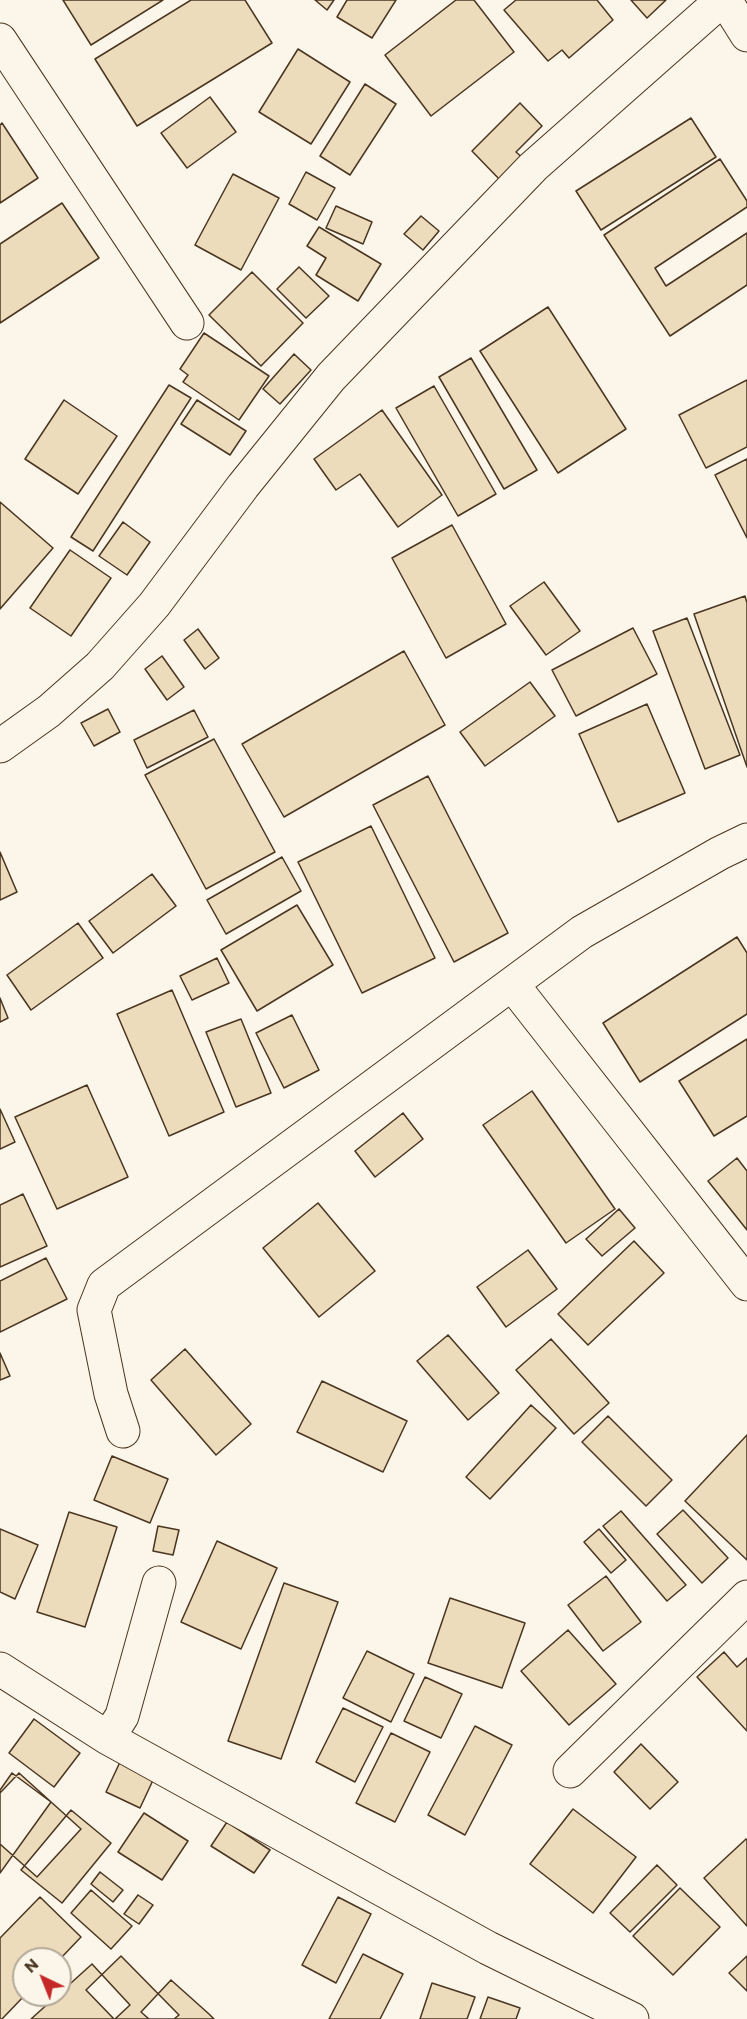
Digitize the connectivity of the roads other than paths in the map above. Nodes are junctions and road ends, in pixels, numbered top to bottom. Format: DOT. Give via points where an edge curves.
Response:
graph roads {
  1 [pos="724,0"];
  2 [pos="747,35"];
  3 [pos="0,40"];
  4 [pos="187,323"];
  5 [pos="0,746"];
  6 [pos="747,840"];
  7 [pos="512,984"];
  8 [pos="747,1284"];
  9 [pos="123,1431"];
  10 [pos="159,1583"];
  11 [pos="747,1597"];
  12 [pos="0,1669"];
  13 [pos="108,1737"];
  14 [pos="570,1771"];
  15 [pos="632,2019"];
  1 -- 2 [label="street"];
  1 -- 5 [label="street" via="533,167 331,377 154,605 100,666 49,711"];
  3 -- 4 [label="street"];
  6 -- 7 [label="street" via="582,932"];
  7 -- 8 [label="street"];
  7 -- 9 [label="street" via="104,1285 94,1310 111,1394"];
  10 -- 13 [label="street" via="122,1716"];
  11 -- 14 [label="street"];
  12 -- 13 [label="street"];
  13 -- 15 [label="street" via="488,1948"];
}
